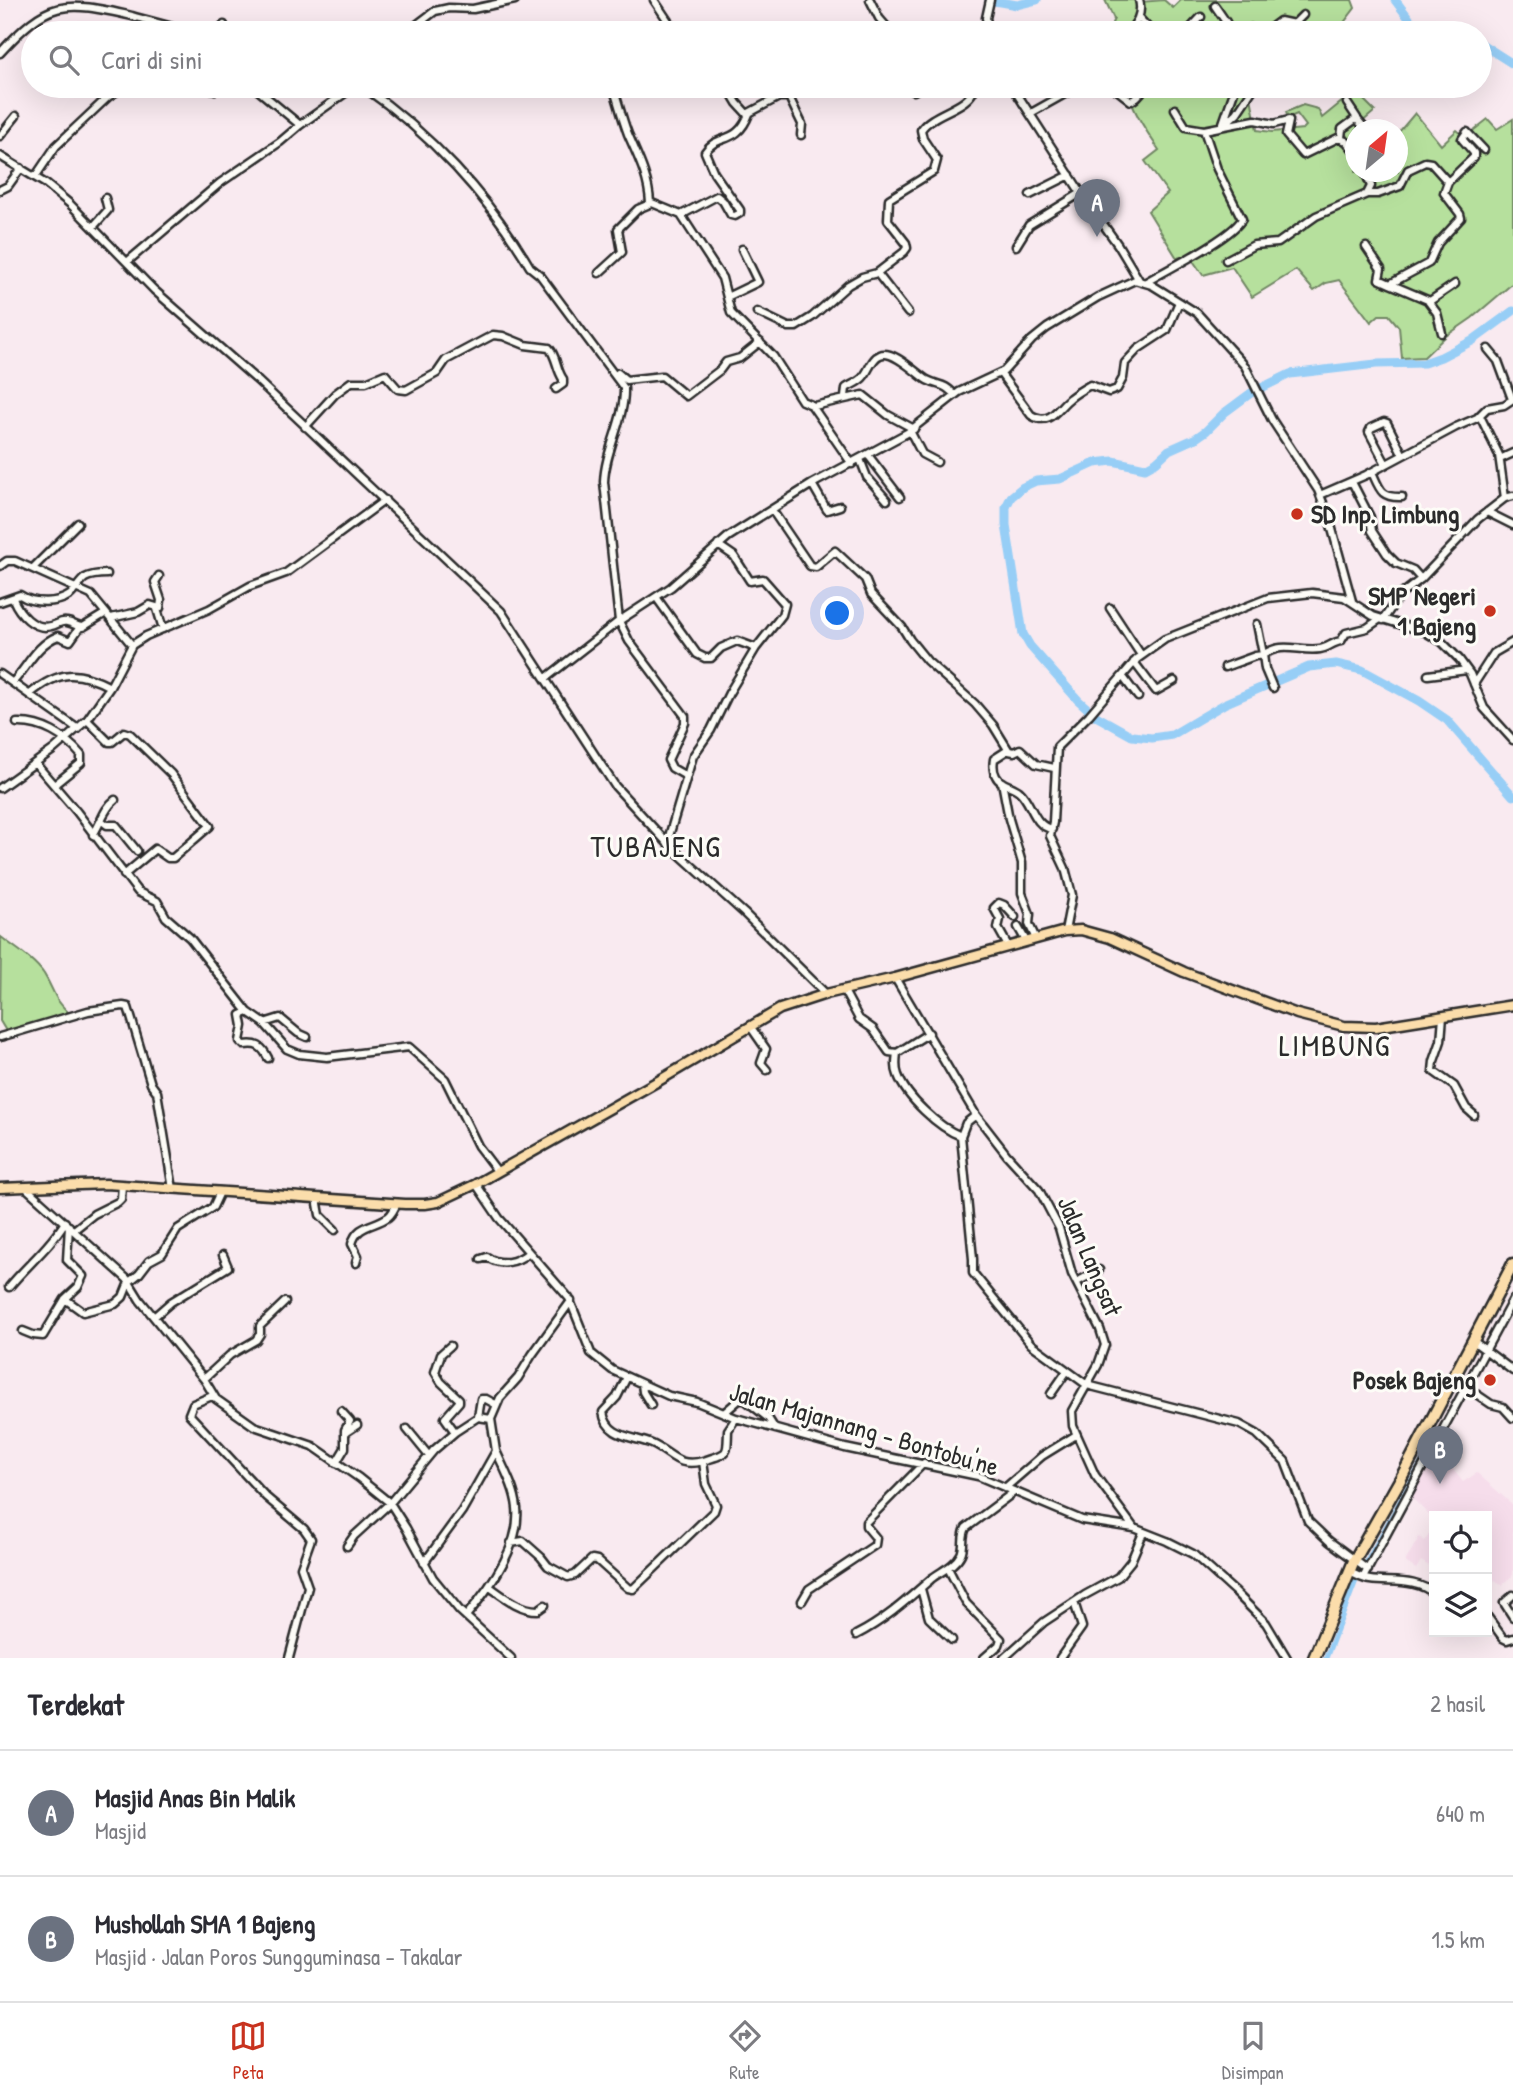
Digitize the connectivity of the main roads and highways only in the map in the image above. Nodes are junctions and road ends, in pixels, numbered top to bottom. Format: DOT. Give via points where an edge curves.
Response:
graph roads {
  1 [pos="1513,1005"];
  2 [pos="0,1188"];
  3 [pos="1513,1264"];
  4 [pos="1314,1658"];
  1 -- 2 [label="main road" via="1376,1027 1329,1023 1172,967 1110,937 1065,931 780,1009 442,1201 397,1203 76,1183"];
  3 -- 4 [label="highway" via="1480,1346 1374,1531 1362,1566 1351,1572"];
}
